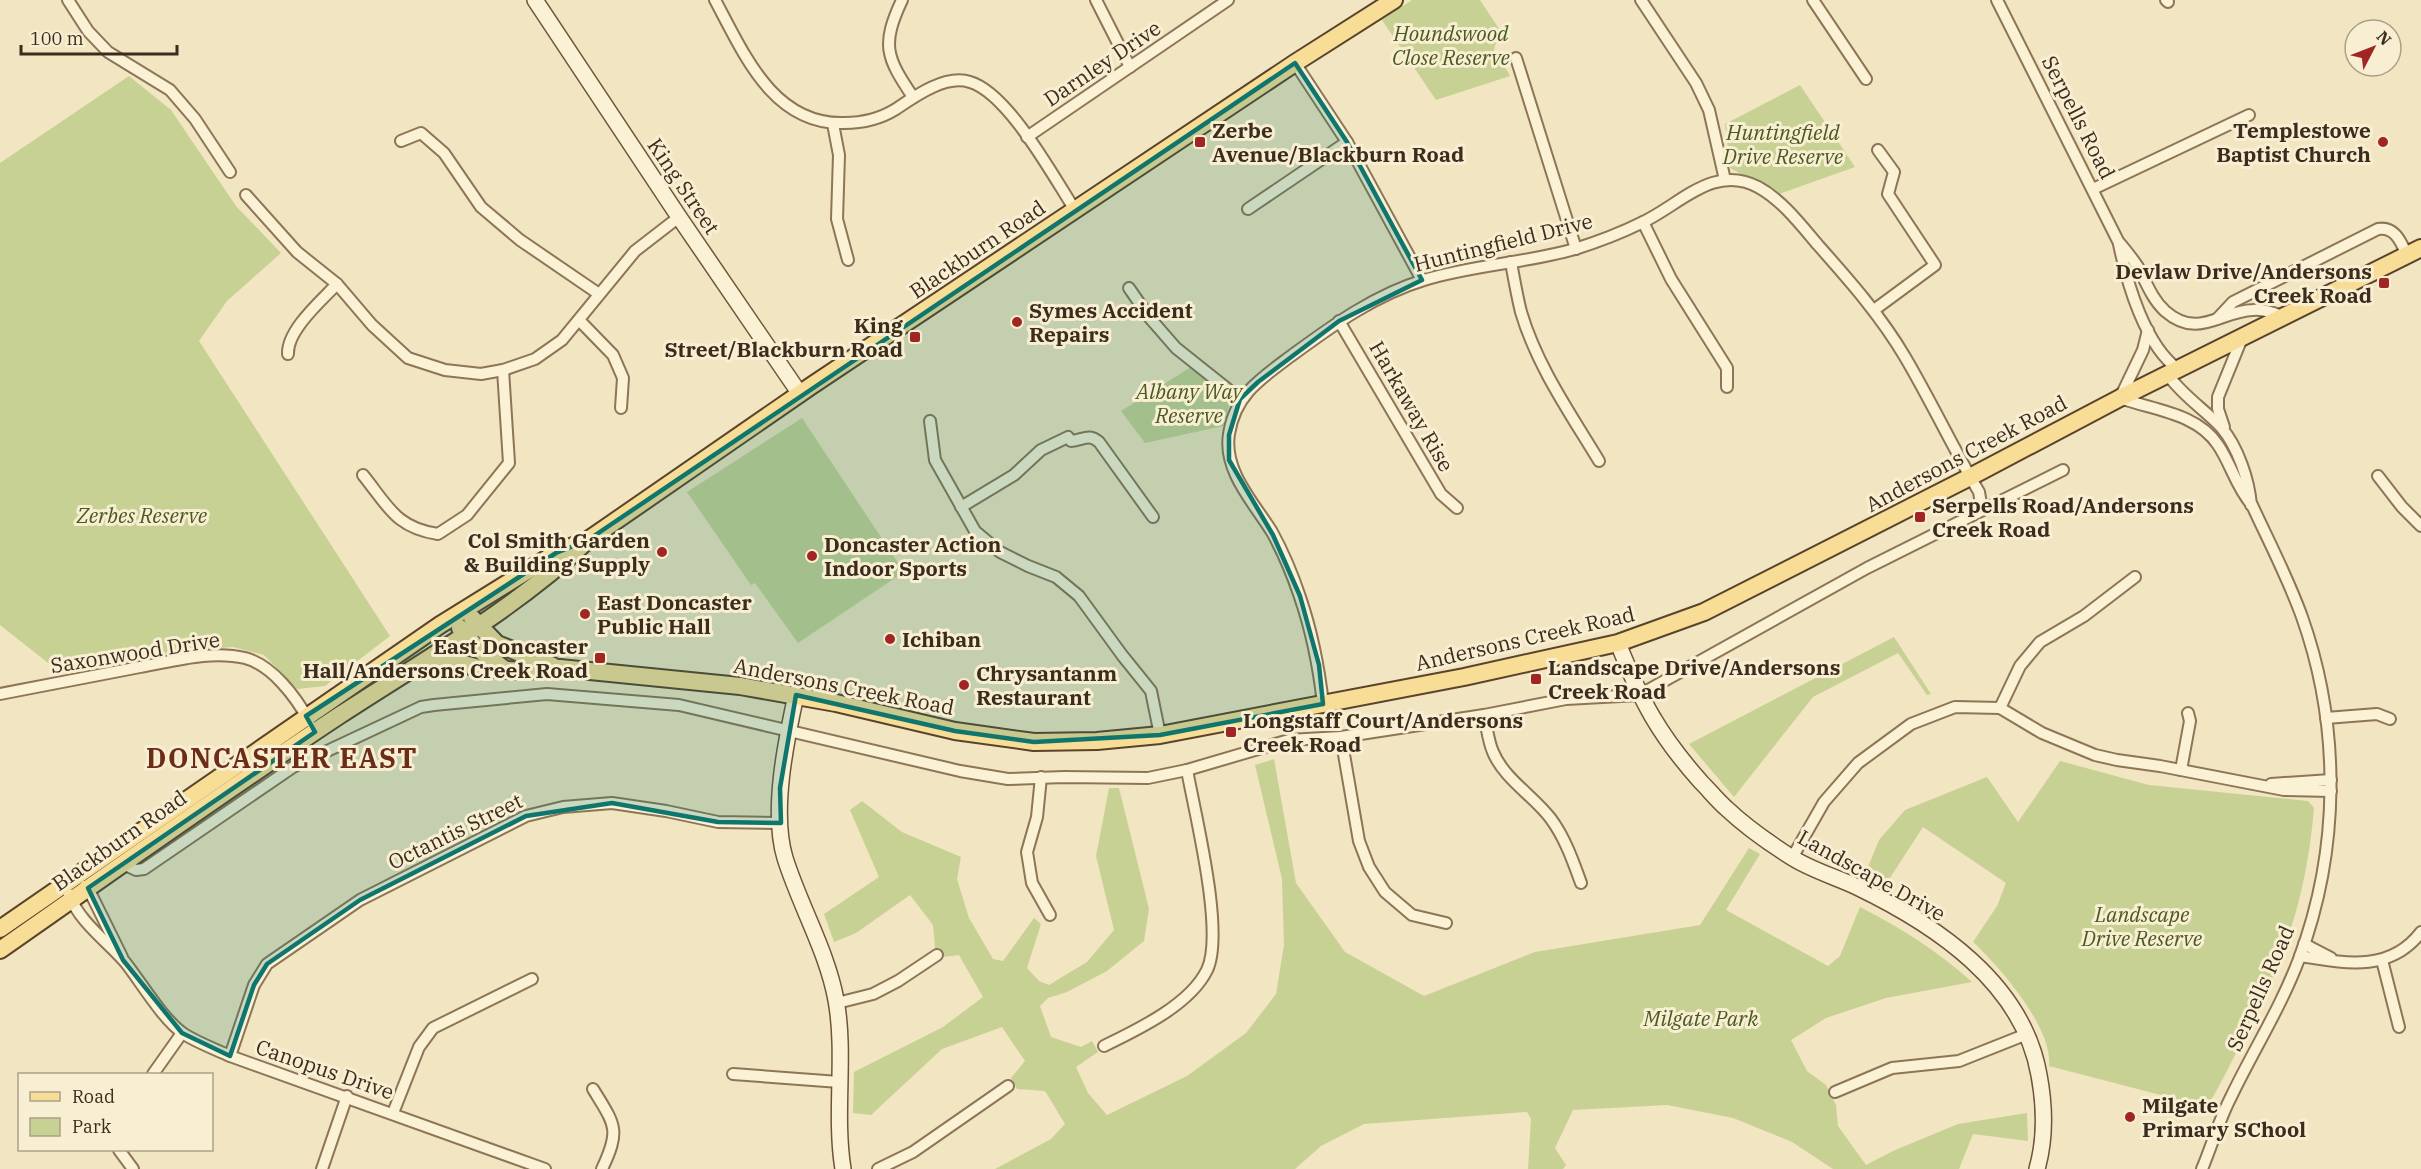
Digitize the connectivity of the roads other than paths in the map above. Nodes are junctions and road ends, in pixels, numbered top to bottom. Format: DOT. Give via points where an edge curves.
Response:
graph roads {
  1 [pos="68,0"];
  2 [pos="536,0"];
  3 [pos="715,0"];
  4 [pos="902,0"];
  5 [pos="1096,0"];
  6 [pos="1228,0"];
  7 [pos="1394,0"];
  8 [pos="1641,0"];
  9 [pos="1813,0"];
  10 [pos="1998,0"];
  11 [pos="1516,58"];
  12 [pos="1295,63"];
  13 [pos="1130,67"];
  14 [pos="1866,79"];
  15 [pos="913,97"];
  16 [pos="2249,115"];
  17 [pos="833,124"];
  18 [pos="1027,137"];
  19 [pos="401,141"];
  20 [pos="1347,142"];
  21 [pos="1878,150"];
  22 [pos="230,172"];
  23 [pos="1725,180"];
  24 [pos="2093,189"];
  25 [pos="246,195"];
  26 [pos="1248,209"];
  27 [pos="1075,210"];
  28 [pos="679,218"];
  29 [pos="1643,222"];
  30 [pos="2118,241"];
  31 [pos="1576,249"];
  32 [pos="2414,251"];
  33 [pos="848,260"];
  34 [pos="1511,262"];
  35 [pos="1422,280"];
  36 [pos="337,284"];
  37 [pos="1130,288"];
  38 [pos="599,294"];
  39 [pos="1874,310"];
  40 [pos="2284,317"];
  41 [pos="580,321"];
  42 [pos="1339,321"];
  43 [pos="2214,321"];
  44 [pos="2148,330"];
  45 [pos="2242,338"];
  46 [pos="288,354"];
  47 [pos="503,370"];
  48 [pos="2173,373"];
  49 [pos="1727,387"];
  50 [pos="800,394"];
  51 [pos="2120,398"];
  52 [pos="1240,399"];
  53 [pos="621,408"];
  54 [pos="930,421"];
  55 [pos="2229,440"];
  56 [pos="2230,454"];
  57 [pos="1599,461"];
  58 [pos="2063,470"];
  59 [pos="363,475"];
  60 [pos="2378,476"];
  61 [pos="1970,477"];
  62 [pos="961,507"];
  63 [pos="1457,508"];
  64 [pos="1977,513"];
  65 [pos="1154,517"];
  66 [pos="2421,526"];
  67 [pos="588,540"];
  68 [pos="2134,577"];
  69 [pos="453,617"];
  70 [pos="471,631"];
  71 [pos="1618,643"];
  72 [pos="433,656"];
  73 [pos="560,668"];
  74 [pos="505,669"];
  75 [pos="0,694"];
  76 [pos="796,695"];
  77 [pos="1639,695"];
  78 [pos="1323,704"];
  79 [pos="2000,708"];
  80 [pos="2188,713"];
  81 [pos="306,716"];
  82 [pos="1484,716"];
  83 [pos="2326,718"];
  84 [pos="2390,719"];
  85 [pos="788,729"];
  86 [pos="315,732"];
  87 [pos="1160,735"];
  88 [pos="1341,737"];
  89 [pos="1186,770"];
  90 [pos="2181,770"];
  91 [pos="1041,777"];
  92 [pos="2331,786"];
  93 [pos="781,823"];
  94 [pos="1792,858"];
  95 [pos="123,864"];
  96 [pos="68,881"];
  97 [pos="1581,883"];
  98 [pos="88,888"];
  99 [pos="71,900"];
  100 [pos="1050,915"];
  101 [pos="1446,923"];
  102 [pos="0,929"];
  103 [pos="2421,932"];
  104 [pos="2304,944"];
  105 [pos="2,945"];
  106 [pos="937,955"];
  107 [pos="2300,956"];
  108 [pos="123,960"];
  109 [pos="2334,960"];
  110 [pos="2382,960"];
  111 [pos="532,979"];
  112 [pos="837,1003"];
  113 [pos="2399,1027"];
  114 [pos="182,1033"];
  115 [pos="2027,1034"];
  116 [pos="1104,1046"];
  117 [pos="230,1056"];
  118 [pos="154,1073"];
  119 [pos="733,1074"];
  120 [pos="839,1082"];
  121 [pos="1008,1086"];
  122 [pos="593,1089"];
  123 [pos="1835,1092"];
  124 [pos="347,1096"];
  125 [pos="393,1113"];
  126 [pos="120,1151"];
  127 [pos="133,1169"];
  128 [pos="322,1169"];
  129 [pos="544,1169"];
  130 [pos="602,1169"];
  131 [pos="843,1169"];
  132 [pos="878,1169"];
  133 [pos="2037,1169"];
  134 [pos="2202,1169"];
  1 -- 22 [label="street" via="88,31 108,52 170,90 195,119"];
  2 -- 28 [label="street, King Street"];
  3 -- 17 [label="street" via="757,76 779,101 806,118"];
  4 -- 15 [label="street" via="888,34 889,55"];
  5 -- 13 [label="street"];
  6 -- 13 [label="street, Darnley Drive"];
  7 -- 12 [label="main road, Blackburn Road"];
  8 -- 23 [label="street" via="1696,83 1709,110"];
  9 -- 14 [label="street"];
  10 -- 24 [label="street, Serpells Road"];
  11 -- 31 [label="street"];
  12 -- 20 [label="street"];
  12 -- 27 [label="main road, Blackburn Road"];
  13 -- 18 [label="street, Darnley Drive"];
  15 -- 17 [label="street" via="864,123"];
  15 -- 18 [label="street" via="947,82 969,81 993,94"];
  16 -- 24 [label="street"];
  17 -- 33 [label="street" via="839,154 837,219"];
  18 -- 27 [label="street"];
  19 -- 38 [label="street" via="422,133 444,153 481,207 520,240"];
  20 -- 26 [label="street"];
  20 -- 35 [label="street"];
  21 -- 39 [label="street" via="1894,172 1888,195 1935,265"];
  23 -- 29 [label="street, Huntingfield Drive" via="1702,186"];
  23 -- 39 [label="street, Huntingfield Drive" via="1746,182 1778,201"];
  24 -- 30 [label="street, Serpells Road"];
  25 -- 36 [label="street" via="297,252"];
  27 -- 50 [label="main road, Blackburn Road"];
  28 -- 38 [label="street" via="635,251"];
  28 -- 50 [label="street, King Street"];
  29 -- 31 [label="street, Huntingfield Drive"];
  29 -- 49 [label="street" via="1671,279 1727,368"];
  30 -- 43 [label="street, Serpells Road" via="2164,310 2186,322"];
  30 -- 44 [label="street, Serpells Road" via="2128,282"];
  31 -- 34 [label="street, Huntingfield Drive"];
  32 -- 40 [label="main road, Andersons Creek Road"];
  32 -- 43 [label="street" via="2393,231 2378,229 2233,302"];
  34 -- 35 [label="street, Huntingfield Drive"];
  34 -- 57 [label="street" via="1521,312 1537,354"];
  35 -- 42 [label="street, Huntingfield Drive"];
  36 -- 46 [label="street" via="297,327"];
  36 -- 47 [label="street" via="372,325 408,358 445,370 481,374"];
  37 -- 52 [label="street" via="1176,348"];
  38 -- 41 [label="street"];
  39 -- 61 [label="street, Huntingfield Drive" via="1904,354"];
  40 -- 43 [label="street, Serpells Road" via="2250,310"];
  40 -- 45 [label="main road, Andersons Creek Road"];
  41 -- 47 [label="street" via="535,359"];
  41 -- 53 [label="street" via="614,356 623,378"];
  42 -- 52 [label="street, Huntingfield Drive"];
  42 -- 63 [label="street, Harkaway Rise" via="1441,494"];
  44 -- 48 [label="street, Serpells Road"];
  44 -- 51 [label="street"];
  45 -- 48 [label="main road, Andersons Creek Road"];
  45 -- 55 [label="street, Serpells Road" via="2217,400"];
  47 -- 59 [label="street" via="509,463 467,515 438,534 407,526"];
  48 -- 51 [label="main road, Andersons Creek Road"];
  48 -- 55 [label="street, Serpells Road" via="2181,392 2218,424"];
  50 -- 67 [label="main road, Blackburn Road"];
  51 -- 56 [label="street, Serpells Road" via="2192,421"];
  51 -- 61 [label="main road, Andersons Creek Road"];
  52 -- 78 [label="street" via="1229,435 1229,460 1273,535 1300,596 1319,665"];
  54 -- 62 [label="street" via="936,460"];
  55 -- 56 [label="street, Serpells Road"];
  56 -- 83 [label="street, Serpells Road" via="2241,492 2252,505 2302,617"];
  58 -- 64 [label="street"];
  60 -- 66 [label="street"];
  61 -- 64 [label="street, Huntingfield Drive" via="1981,498"];
  61 -- 71 [label="main road, Andersons Creek Road" via="1704,612"];
  62 -- 65 [label="street" via="1014,475 1041,450 1068,437 1071,441 1088,436 1099,442"];
  62 -- 87 [label="street" via="975,531 1000,552 1056,577 1079,596 1151,691"];
  64 -- 77 [label="street" via="1866,568"];
  67 -- 69 [label="main road, Blackburn Road" via="555,553"];
  67 -- 70 [label="main road, Blackburn Road"];
  68 -- 79 [label="street" via="2084,616 2040,642 2020,666"];
  69 -- 70 [label="main road, Andersons Creek Road"];
  69 -- 81 [label="main road, Blackburn Road"];
  70 -- 72 [label="main road, Blackburn Road"];
  70 -- 73 [label="main road, Andersons Creek Road" via="508,650"];
  70 -- 74 [label="main road, Andersons Creek Road"];
  71 -- 77 [label="street, Landscape Drive"];
  71 -- 78 [label="main road, Andersons Creek Road"];
  72 -- 74 [label="main road" via="479,668"];
  72 -- 86 [label="main road, Blackburn Road"];
  73 -- 74 [label="main road, Andersons Creek Road"];
  73 -- 76 [label="main road, Andersons Creek Road"];
  75 -- 81 [label="street, Saxonwood Drive" via="188,659 230,656 264,668 280,681"];
  76 -- 85 [label="street"];
  76 -- 87 [label="main road, Andersons Creek Road" via="955,730 1034,742"];
  77 -- 82 [label="street" via="1566,699"];
  77 -- 94 [label="street, Landscape Drive" via="1679,757 1725,808"];
  78 -- 87 [label="main road, Andersons Creek Road"];
  79 -- 90 [label="street" via="2042,733 2094,755"];
  79 -- 94 [label="street" via="1955,707 1911,724 1858,763 1824,802"];
  80 -- 90 [label="street"];
  81 -- 86 [label="street, Saxonwood Drive"];
  81 -- 96 [label="main road, Blackburn Road"];
  82 -- 88 [label="street"];
  82 -- 97 [label="street" via="1493,753 1509,776 1553,821"];
  83 -- 84 [label="street" via="2377,714"];
  83 -- 92 [label="street, Serpells Road"];
  85 -- 91 [label="street" via="960,771 1008,779"];
  85 -- 93 [label="street" via="780,788"];
  85 -- 95 [label="street" via="679,705 547,694 421,707 293,767 144,869"];
  86 -- 95 [label="main road, Blackburn Road"];
  88 -- 89 [label="street" via="1289,740"];
  88 -- 101 [label="street" via="1359,842 1369,867 1385,892 1412,915"];
  89 -- 91 [label="street" via="1148,777"];
  89 -- 116 [label="street" via="1214,935 1207,970 1161,1016"];
  90 -- 92 [label="street" via="2258,784"];
  91 -- 100 [label="street" via="1037,817 1027,852 1032,883"];
  92 -- 104 [label="street, Serpells Road" via="2323,873"];
  93 -- 112 [label="street" via="784,856"];
  93 -- 117 [label="street, Octantis Street" via="718,822 612,803 563,807 526,816 360,900 267,964 254,985"];
  94 -- 115 [label="street, Landscape Drive" via="1859,888 1931,929 1992,980"];
  95 -- 98 [label="main road, Blackburn Road"];
  96 -- 98 [label="street"];
  96 -- 99 [label="street, Canopus Drive"];
  96 -- 102 [label="main road, Blackburn Road"];
  98 -- 99 [label="main road, Blackburn Road"];
  98 -- 108 [label="street, Canopus Drive"];
  99 -- 105 [label="main road, Blackburn Road"];
  99 -- 108 [label="street, Canopus Drive"];
  103 -- 110 [label="street" via="2404,949"];
  104 -- 107 [label="street, Serpells Road"];
  104 -- 109 [label="street"];
  106 -- 112 [label="street" via="873,994"];
  107 -- 109 [label="street"];
  107 -- 134 [label="street, Serpells Road" via="2225,1110"];
  108 -- 114 [label="street, Canopus Drive"];
  109 -- 110 [label="street" via="2364,964"];
  110 -- 113 [label="street"];
  111 -- 125 [label="street" via="433,1028 419,1047"];
  112 -- 120 [label="street"];
  114 -- 117 [label="street, Canopus Drive"];
  114 -- 118 [label="street"];
  115 -- 123 [label="street" via="1959,1061 1892,1068"];
  115 -- 133 [label="street, Landscape Drive" via="2037,1061 2045,1107"];
  117 -- 124 [label="street, Canopus Drive"];
  119 -- 120 [label="street"];
  120 -- 131 [label="street" via="837,1112"];
  121 -- 132 [label="street" via="913,1152"];
  122 -- 130 [label="street" via="614,1124 612,1148"];
  124 -- 125 [label="street, Canopus Drive"];
  124 -- 128 [label="street"];
  125 -- 129 [label="street, Canopus Drive"];
  126 -- 127 [label="street"];
}
